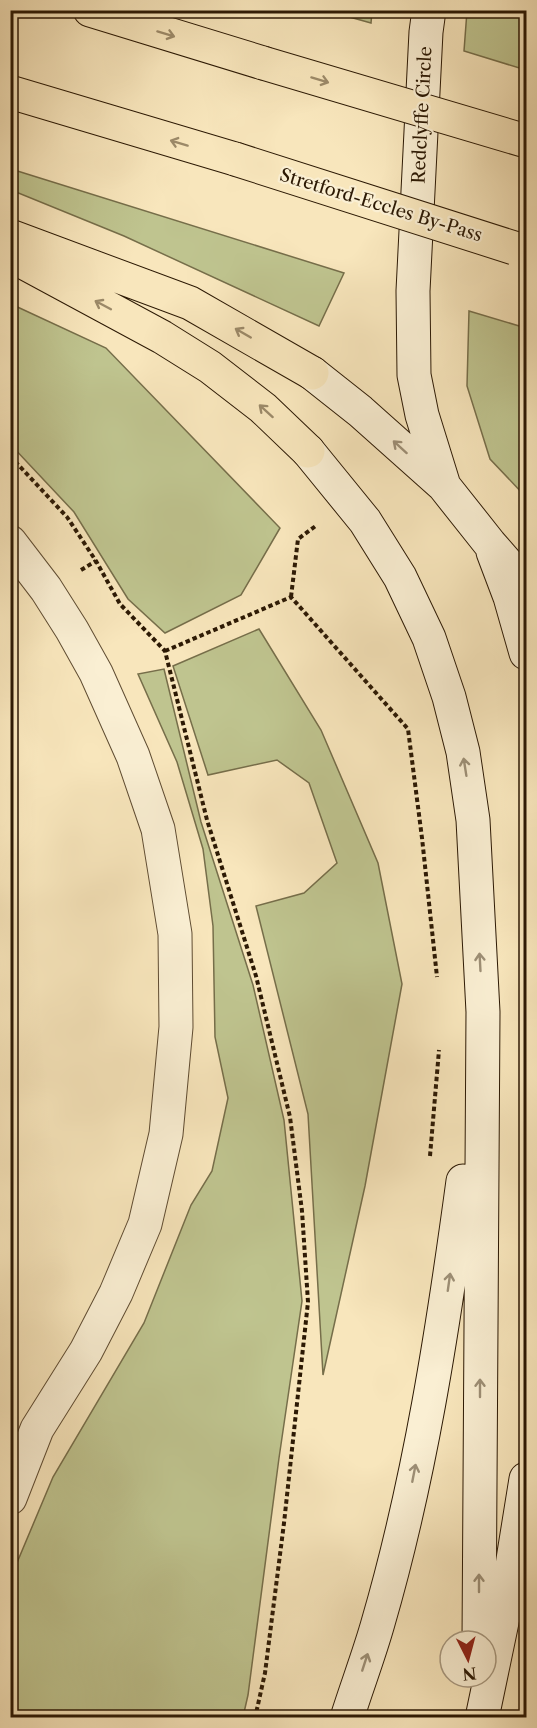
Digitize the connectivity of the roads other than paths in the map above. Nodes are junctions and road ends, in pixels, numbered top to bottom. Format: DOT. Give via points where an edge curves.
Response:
graph roads {
  1 [pos="90,10"];
  2 [pos="429,10"];
  3 [pos="10,92"];
  4 [pos="526,141"];
  5 [pos="10,236"];
  6 [pos="520,249"];
  7 [pos="10,255"];
  8 [pos="312,373"];
  9 [pos="308,451"];
  10 [pos="444,486"];
  11 [pos="10,542"];
  12 [pos="490,544"];
  13 [pos="526,579"];
  14 [pos="526,653"];
  15 [pos="483,1012"];
  16 [pos="37,1429"];
  17 [pos="10,1454"];
  18 [pos="526,1479"];
  19 [pos="10,1498"];
  20 [pos="479,1629"];
  21 [pos="479,1689"];
  22 [pos="347,1718"];
  23 [pos="480,1718"];
  1 -- 4 [label="highway, one-way, bridge"];
  2 -- 10 [label="main road, Redclyffe Circle" via="412,338 422,415"];
  6 -- 3 [label="highway, Stretford-Eccles By-Pass, one-way, bridge"];
  8 -- 5 [label="highway, one-way" via="190,303"];
  9 -- 7 [label="highway, one-way" via="263,408 210,367"];
  10 -- 8 [label="main road, one-way"];
  15 -- 9 [label="main road, one-way" via="473,820 463,752 449,697 429,639 400,577 365,521"];
  10 -- 12 [label="main road, Redclyffe Circle"];
  11 -- 16 [label="main road" via="72,630 133,756 158,829 175,934 176,1027 166,1134 145,1224 86,1351"];
  12 -- 13 [label="main road, Redclyffe Circle"];
  12 -- 14 [label="main road"];
  20 -- 15 [label="main road, one-way"];
  22 -- 15 [label="main road, one-way" via="378,1623 406,1512 438,1352"];
  16 -- 17 [label="main road"];
  16 -- 19 [label="main road"];
  18 -- 23 [label="main road" via="506,1603"];
  21 -- 23 [label="main road"];
}
